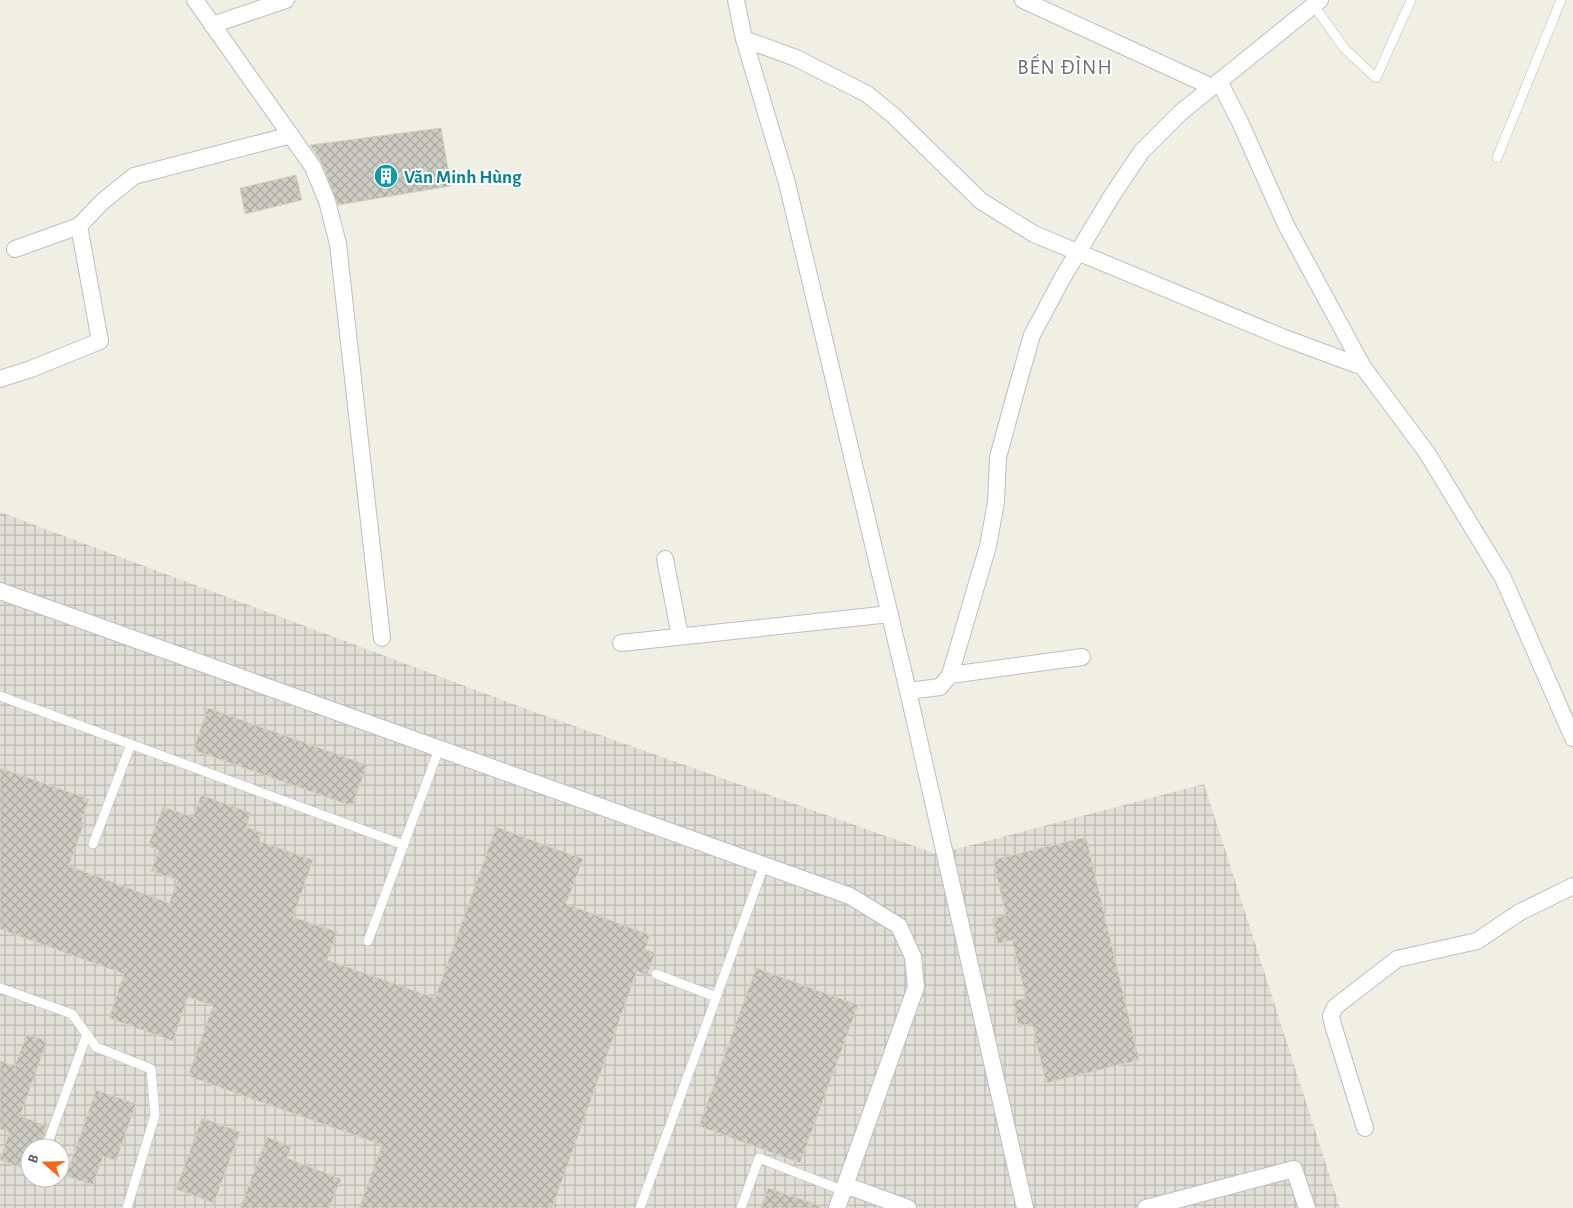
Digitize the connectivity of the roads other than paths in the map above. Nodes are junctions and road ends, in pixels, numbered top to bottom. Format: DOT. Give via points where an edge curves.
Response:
graph roads {
  1 [pos="195,0"];
  2 [pos="286,0"];
  3 [pos="736,0"];
  4 [pos="1023,0"];
  5 [pos="1411,0"];
  6 [pos="1561,0"];
  7 [pos="1317,3"];
  8 [pos="212,25"];
  9 [pos="744,39"];
  10 [pos="1216,84"];
  11 [pos="291,135"];
  12 [pos="1497,158"];
  13 [pos="80,226"];
  14 [pos="15,249"];
  15 [pos="1077,253"];
  16 [pos="1363,367"];
  17 [pos="0,378"];
  18 [pos="665,558"];
  19 [pos="0,591"];
  20 [pos="890,614"];
  21 [pos="680,636"];
  22 [pos="382,638"];
  23 [pos="621,643"];
  24 [pos="1082,657"];
  25 [pos="950,675"];
  26 [pos="908,691"];
  27 [pos="0,696"];
  28 [pos="1573,738"];
  29 [pos="131,744"];
  30 [pos="439,749"];
  31 [pos="93,844"];
  32 [pos="404,844"];
  33 [pos="764,865"];
  34 [pos="1573,886"];
  35 [pos="368,941"];
  36 [pos="656,974"];
  37 [pos="0,988"];
  38 [pos="716,997"];
  39 [pos="87,1034"];
  40 [pos="1365,1128"];
  41 [pos="50,1138"];
  42 [pos="844,1188"];
  43 [pos="127,1208"];
  44 [pos="640,1208"];
  45 [pos="741,1208"];
  46 [pos="837,1208"];
  47 [pos="908,1208"];
  48 [pos="1025,1208"];
  49 [pos="1146,1208"];
  50 [pos="1307,1208"];
  1 -- 8 [label="street"];
  2 -- 8 [label="street"];
  3 -- 9 [label="street"];
  4 -- 10 [label="street"];
  5 -- 7 [label="lane" via="1376,78 1345,49"];
  6 -- 12 [label="lane"];
  7 -- 10 [label="street"];
  8 -- 11 [label="street"];
  9 -- 15 [label="street" via="796,58 867,94 981,201 1034,234"];
  9 -- 20 [label="street" via="787,183"];
  10 -- 15 [label="street" via="1180,113 1142,151"];
  10 -- 16 [label="street" via="1240,122 1286,225"];
  11 -- 13 [label="street" via="134,176 102,202"];
  11 -- 22 [label="street" via="313,167 327,201 338,244"];
  13 -- 14 [label="street"];
  13 -- 17 [label="street" via="100,342"];
  15 -- 16 [label="street"];
  15 -- 25 [label="street" via="1032,335 998,458 996,502 988,546"];
  16 -- 28 [label="street" via="1427,453 1503,578"];
  18 -- 21 [label="street"];
  19 -- 30 [label="street"];
  20 -- 21 [label="street"];
  20 -- 26 [label="street"];
  21 -- 23 [label="street"];
  24 -- 25 [label="street"];
  25 -- 26 [label="street" via="940,687"];
  26 -- 48 [label="street"];
  27 -- 29 [label="lane"];
  29 -- 31 [label="lane"];
  29 -- 32 [label="lane"];
  30 -- 32 [label="lane"];
  30 -- 33 [label="street"];
  32 -- 35 [label="lane"];
  33 -- 38 [label="lane"];
  33 -- 42 [label="street" via="850,896 899,926 913,957 916,987"];
  34 -- 40 [label="street" via="1520,912 1477,941 1389,963 1335,1007 1331,1016 1333,1026"];
  36 -- 38 [label="lane"];
  37 -- 39 [label="lane" via="72,1014"];
  38 -- 44 [label="lane"];
  39 -- 41 [label="lane"];
  39 -- 43 [label="lane" via="96,1047 151,1069 155,1115"];
  42 -- 45 [label="lane" via="760,1158"];
  42 -- 46 [label="street"];
  42 -- 47 [label="street"];
  49 -- 50 [label="street" via="1294,1169"];
}
